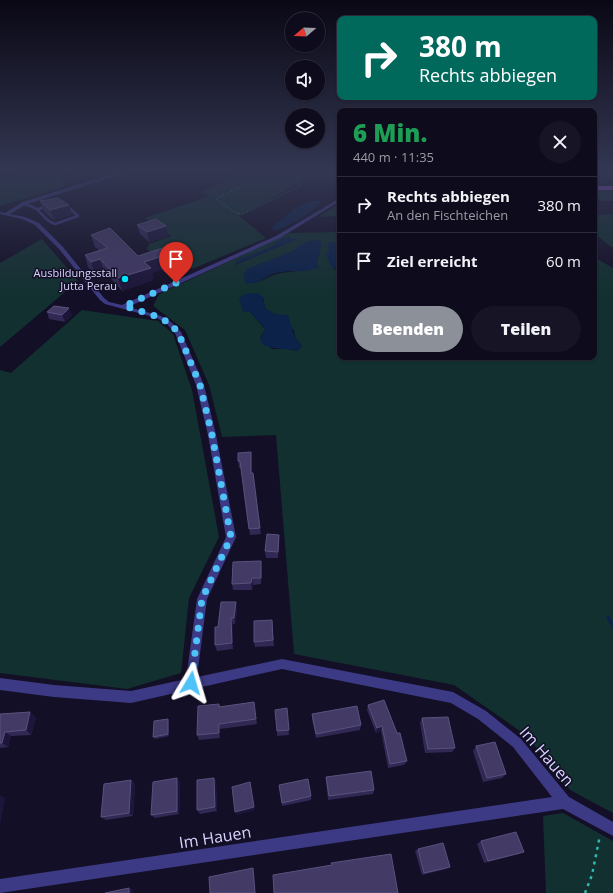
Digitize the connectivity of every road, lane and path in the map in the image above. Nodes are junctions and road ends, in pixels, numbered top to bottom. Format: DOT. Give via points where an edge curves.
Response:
graph roads {
  1 [pos="40,212"];
  2 [pos="72,212"];
  3 [pos="233,212"];
  4 [pos="248,212"];
  5 [pos="319,212"];
  6 [pos="0,213"];
  7 [pos="7,213"];
  8 [pos="0,218"];
  9 [pos="124,306"];
  10 [pos="191,683"];
  11 [pos="0,684"];
  12 [pos="564,802"];
  13 [pos="608,826"];
  14 [pos="0,886"];
  15 [pos="585,893"];
  1 -- 2 [label="lane" via="52,224 78,216"];
  3 -- 4 [label="path" via="236,214"];
  5 -- 9 [label="street" via="278,237"];
  6 -- 7 [label="street"];
  7 -- 8 [label="street"];
  7 -- 9 [label="street" via="37,224 62,248 102,299"];
  9 -- 10 [label="street" via="159,317 178,332 200,385 231,537 202,599"];
  10 -- 11 [label="street, Im Hauen" via="131,697"];
  10 -- 12 [label="street, Im Hauen" via="282,664 453,698 482,715 517,743"];
  12 -- 13 [label="street"];
  12 -- 14 [label="street, Im Hauen"];
  13 -- 15 [label="path"];
}
